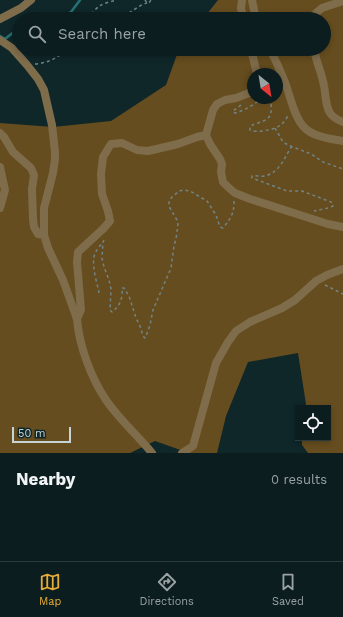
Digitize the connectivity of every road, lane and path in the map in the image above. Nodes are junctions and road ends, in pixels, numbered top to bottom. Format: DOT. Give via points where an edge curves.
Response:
graph roads {
  1 [pos="31,0"];
  2 [pos="117,0"];
  3 [pos="146,0"];
  4 [pos="151,0"];
  5 [pos="242,0"];
  6 [pos="252,0"];
  7 [pos="343,1"];
  8 [pos="147,3"];
  9 [pos="13,12"];
  10 [pos="94,12"];
  11 [pos="130,12"];
  12 [pos="242,12"];
  13 [pos="254,12"];
  14 [pos="316,12"];
  15 [pos="12,13"];
  16 [pos="0,19"];
  17 [pos="0,40"];
  18 [pos="12,48"];
  19 [pos="19,56"];
  20 [pos="59,56"];
  21 [pos="253,56"];
  22 [pos="273,56"];
  23 [pos="315,56"];
  24 [pos="28,66"];
  25 [pos="256,68"];
  26 [pos="247,92"];
  27 [pos="247,100"];
  28 [pos="254,104"];
  29 [pos="271,104"];
  30 [pos="294,109"];
  31 [pos="343,122"];
  32 [pos="275,128"];
  33 [pos="0,133"];
  34 [pos="206,135"];
  35 [pos="343,141"];
  36 [pos="292,146"];
  37 [pos="0,167"];
  38 [pos="343,169"];
  39 [pos="235,193"];
  40 [pos="0,208"];
  41 [pos="303,216"];
  42 [pos="343,227"];
  43 [pos="103,229"];
  44 [pos="44,235"];
  45 [pos="103,242"];
  46 [pos="343,269"];
  47 [pos="316,281"];
  48 [pos="99,293"];
  49 [pos="343,294"];
  50 [pos="77,319"];
  51 [pos="152,453"];
  52 [pos="182,453"];
  1 -- 9 [label="street"];
  2 -- 10 [label="path" via="100,5"];
  3 -- 8 [label="path"];
  4 -- 8 [label="path"];
  5 -- 12 [label="street"];
  6 -- 13 [label="street"];
  7 -- 14 [label="street"];
  8 -- 11 [label="path"];
  15 -- 16 [label="street"];
  17 -- 18 [label="street"];
  19 -- 24 [label="street"];
  20 -- 24 [label="path" via="44,63"];
  21 -- 25 [label="street"];
  22 -- 30 [label="street"];
  23 -- 31 [label="street" via="325,87 327,108 331,115"];
  24 -- 44 [label="street" via="44,90 55,152 53,173 44,208"];
  26 -- 34 [label="street" via="217,104"];
  27 -- 28 [label="path" via="233,112 244,110"];
  29 -- 32 [label="path" via="269,118 251,125 250,130 258,132"];
  30 -- 32 [label="path" via="284,122"];
  30 -- 35 [label="street" via="303,127 311,133"];
  32 -- 36 [label="path" via="283,142"];
  33 -- 44 [label="street" via="13,152 31,168 34,175 34,227 38,234"];
  34 -- 39 [label="street" via="222,164 222,182"];
  34 -- 43 [label="street" via="148,151 137,150 122,143 111,144 103,157 101,174 102,194 110,221"];
  36 -- 38 [label="path"];
  36 -- 41 [label="path" via="275,171 264,176 254,175 252,178 287,190 302,191 333,204"];
  37 -- 40 [label="street" via="5,190"];
  39 -- 41 [label="street"];
  39 -- 45 [label="path" via="234,211 223,228 220,227 216,215 206,201 190,191 179,190 169,200 170,210 178,224 176,240 171,268 153,310 145,338 124,288 121,303 114,311 110,310 111,289 102,258"];
  41 -- 42 [label="street"];
  43 -- 45 [label="path"];
  43 -- 50 [label="street" via="78,252 81,310"];
  44 -- 50 [label="street"];
  45 -- 48 [label="path" via="94,258"];
  46 -- 47 [label="street"];
  47 -- 49 [label="path"];
  47 -- 52 [label="street" via="295,300 250,322 236,332 228,342 216,363 193,446"];
  50 -- 51 [label="street" via="83,350 105,399"];
}
